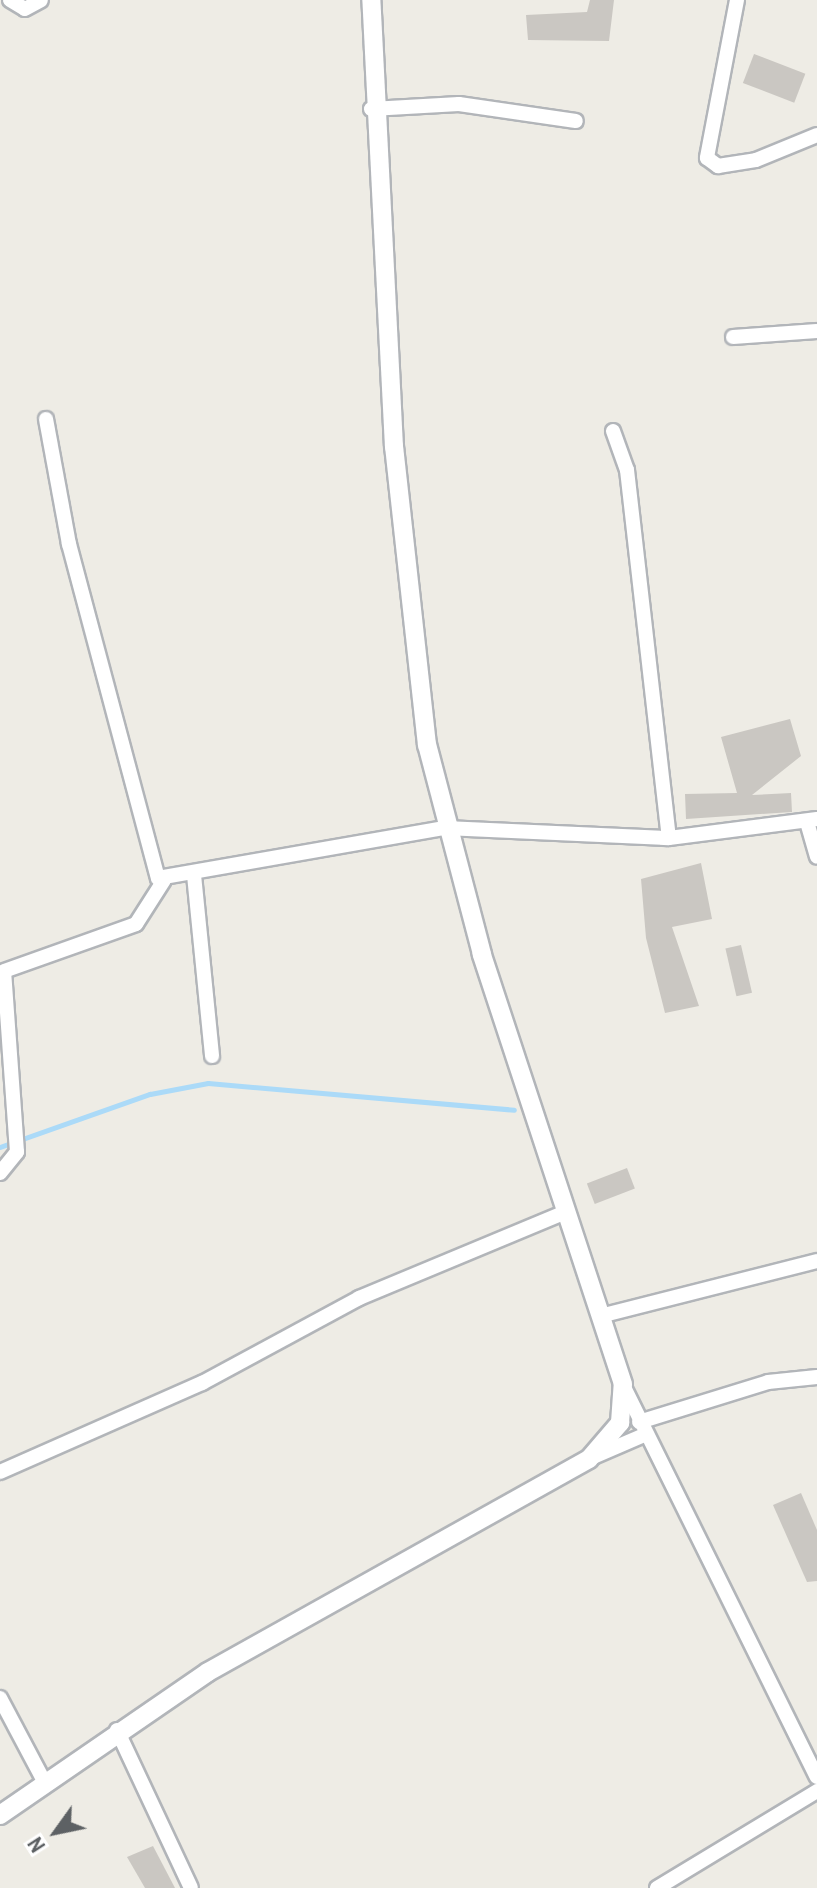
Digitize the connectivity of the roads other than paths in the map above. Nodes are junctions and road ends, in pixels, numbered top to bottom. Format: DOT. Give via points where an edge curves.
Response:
graph roads {
  1 [pos="10,0"];
  2 [pos="41,0"];
  3 [pos="371,0"];
  4 [pos="737,0"];
  5 [pos="371,109"];
  6 [pos="576,121"];
  7 [pos="817,135"];
  8 [pos="817,331"];
  9 [pos="733,337"];
  10 [pos="46,419"];
  11 [pos="613,431"];
  12 [pos="812,820"];
  13 [pos="445,828"];
  14 [pos="669,838"];
  15 [pos="817,857"];
  16 [pos="194,875"];
  17 [pos="164,880"];
  18 [pos="212,1056"];
  19 [pos="0,1173"];
  20 [pos="566,1212"];
  21 [pos="817,1261"];
  22 [pos="600,1316"];
  23 [pos="817,1377"];
  24 [pos="623,1384"];
  25 [pos="642,1428"];
  26 [pos="589,1459"];
  27 [pos="0,1472"];
  28 [pos="0,1698"];
  29 [pos="117,1730"];
  30 [pos="817,1777"];
  31 [pos="44,1781"];
  32 [pos="817,1791"];
  33 [pos="0,1815"];
  34 [pos="191,1888"];
  35 [pos="657,1888"];
  1 -- 2 [label="street" via="25,9"];
  3 -- 5 [label="street"];
  4 -- 7 [label="street" via="707,158 718,166 756,160"];
  5 -- 6 [label="street" via="502,107"];
  5 -- 13 [label="street" via="405,576"];
  8 -- 9 [label="street"];
  10 -- 17 [label="street" via="92,634 154,873"];
  11 -- 14 [label="street" via="627,470"];
  12 -- 14 [label="street"];
  12 -- 15 [label="street"];
  13 -- 14 [label="street"];
  13 -- 16 [label="street"];
  13 -- 20 [label="street"];
  16 -- 17 [label="street"];
  16 -- 18 [label="street"];
  17 -- 19 [label="street" via="136,924 4,971 17,1152"];
  20 -- 22 [label="street"];
  20 -- 27 [label="street" via="359,1298 202,1383"];
  21 -- 22 [label="street"];
  22 -- 24 [label="street"];
  23 -- 25 [label="street" via="768,1382"];
  24 -- 25 [label="street"];
  24 -- 26 [label="street" via="620,1423"];
  25 -- 26 [label="street"];
  25 -- 30 [label="street"];
  26 -- 29 [label="street"];
  28 -- 31 [label="street"];
  29 -- 31 [label="street"];
  29 -- 34 [label="street"];
  31 -- 33 [label="street"];
  32 -- 35 [label="street"];
}
